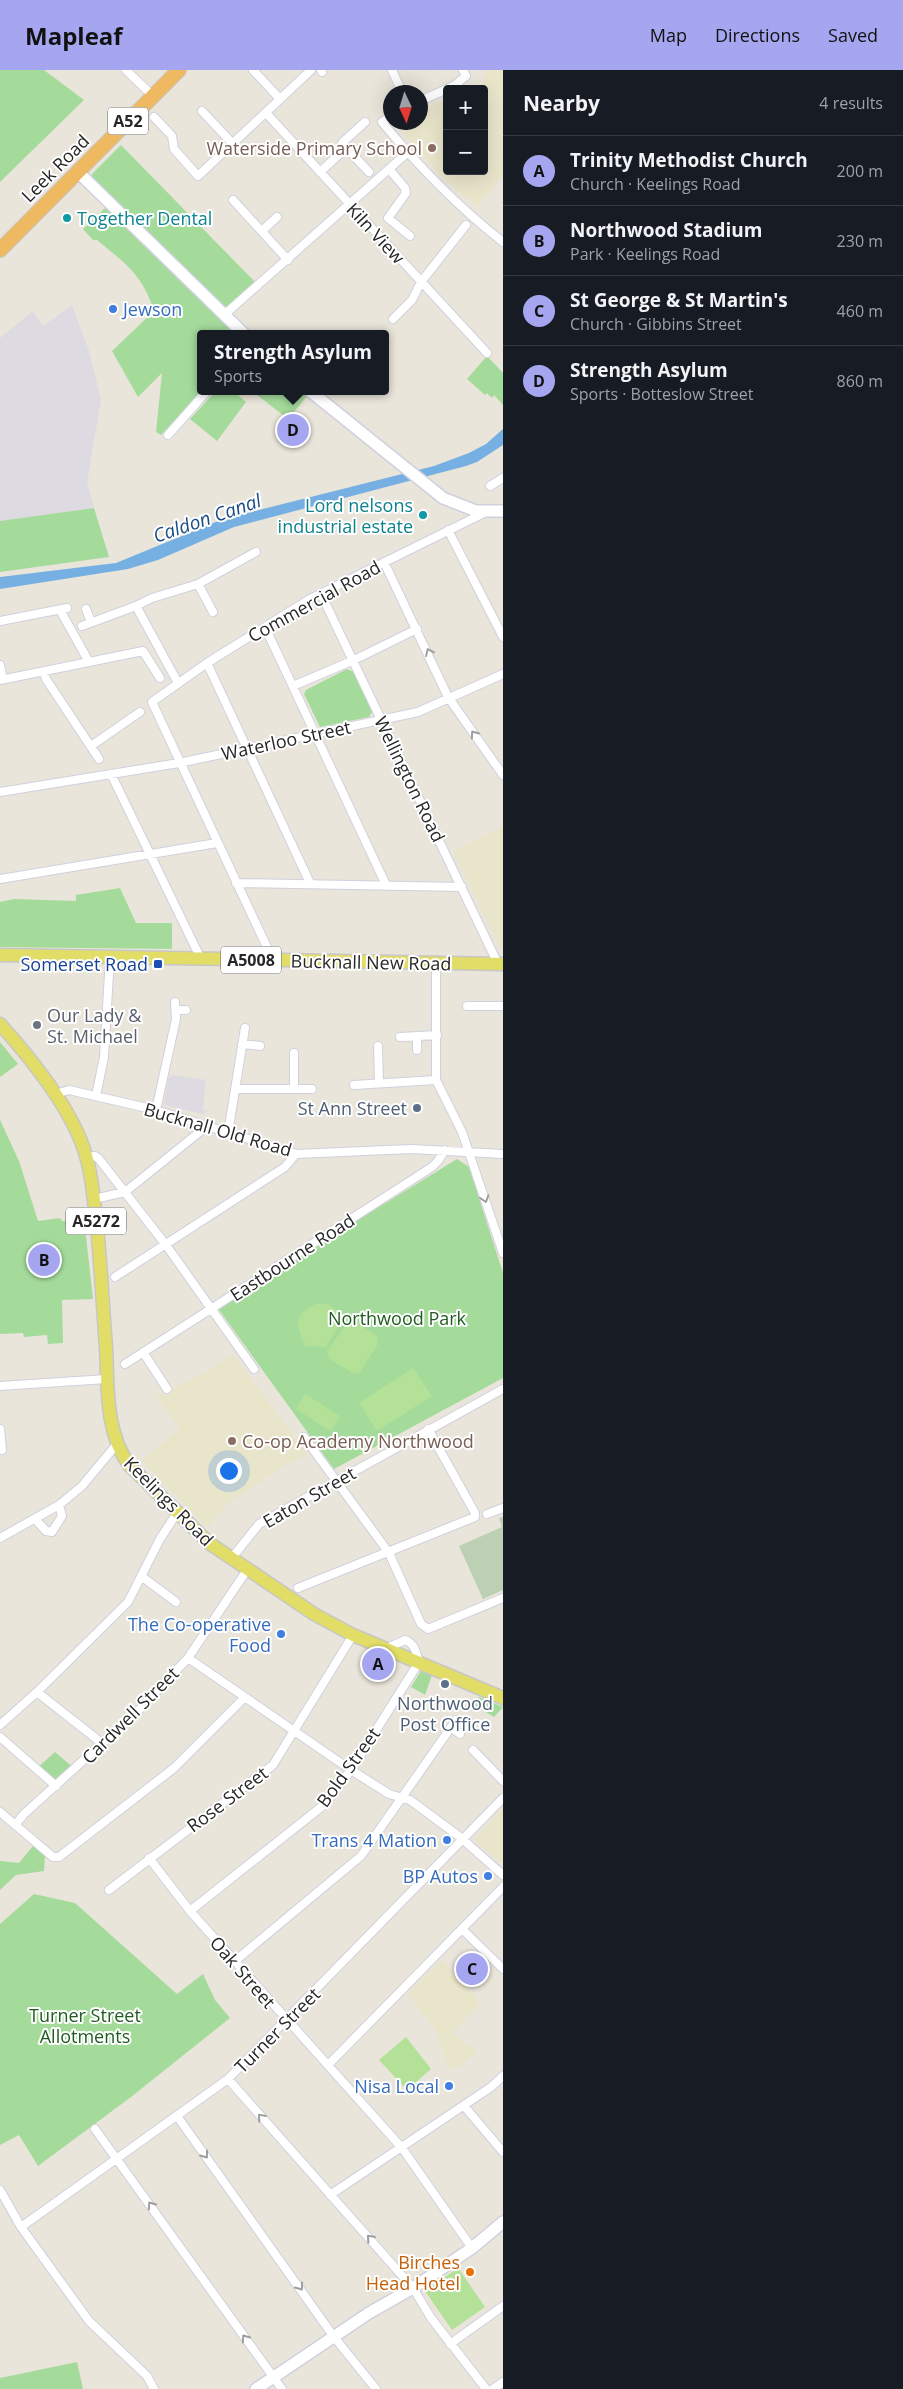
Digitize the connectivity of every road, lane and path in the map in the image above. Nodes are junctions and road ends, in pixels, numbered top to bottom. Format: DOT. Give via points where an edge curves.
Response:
graph roads {
  1 [pos="126,70"];
  2 [pos="179,70"];
  3 [pos="252,70"];
  4 [pos="311,70"];
  5 [pos="392,70"];
  6 [pos="466,72"];
  7 [pos="399,85"];
  8 [pos="455,85"];
  9 [pos="443,91"];
  10 [pos="153,96"];
  11 [pos="428,97"];
  12 [pos="280,99"];
  13 [pos="202,111"];
  14 [pos="266,113"];
  15 [pos="154,117"];
  16 [pos="366,122"];
  17 [pos="388,130"];
  18 [pos="232,144"];
  19 [pos="346,148"];
  20 [pos="407,153"];
  21 [pos="389,169"];
  22 [pos="78,171"];
  23 [pos="320,172"];
  24 [pos="369,172"];
  25 [pos="233,200"];
  26 [pos="350,205"];
  27 [pos="277,217"];
  28 [pos="466,225"];
  29 [pos="262,231"];
  30 [pos="410,236"];
  31 [pos="503,242"];
  32 [pos="0,250"];
  33 [pos="288,260"];
  34 [pos="421,282"];
  35 [pos="224,315"];
  36 [pos="393,319"];
  37 [pos="240,330"];
  38 [pos="487,353"];
  39 [pos="203,395"];
  40 [pos="315,395"];
  41 [pos="168,435"];
  42 [pos="503,478"];
  43 [pos="490,486"];
  44 [pos="503,511"];
  45 [pos="487,512"];
  46 [pos="448,530"];
  47 [pos="256,552"];
  48 [pos="384,562"];
  49 [pos="198,584"];
  50 [pos="321,594"];
  51 [pos="136,606"];
  52 [pos="86,609"];
  53 [pos="213,612"];
  54 [pos="0,621"];
  55 [pos="91,622"];
  56 [pos="82,626"];
  57 [pos="265,627"];
  58 [pos="417,629"];
  59 [pos="503,637"];
  60 [pos="354,660"];
  61 [pos="89,662"];
  62 [pos="207,663"];
  63 [pos="0,665"];
  64 [pos="44,672"];
  65 [pos="503,674"];
  66 [pos="160,678"];
  67 [pos="1,680"];
  68 [pos="178,682"];
  69 [pos="293,686"];
  70 [pos="448,697"];
  71 [pos="140,712"];
  72 [pos="382,720"];
  73 [pos="314,733"];
  74 [pos="91,746"];
  75 [pos="245,748"];
  76 [pos="99,759"];
  77 [pos="179,763"];
  78 [pos="502,771"];
  79 [pos="111,774"];
  80 [pos="0,792"];
  81 [pos="217,844"];
  82 [pos="150,855"];
  83 [pos="0,879"];
  84 [pos="236,883"];
  85 [pos="310,883"];
  86 [pos="386,885"];
  87 [pos="462,887"];
  88 [pos="0,955"];
  89 [pos="110,957"];
  90 [pos="201,959"];
  91 [pos="273,960"];
  92 [pos="436,963"];
  93 [pos="500,964"];
  94 [pos="467,1006"];
  95 [pos="503,1006"];
  96 [pos="186,1010"];
  97 [pos="0,1024"];
  98 [pos="245,1028"];
  99 [pos="417,1036"];
  100 [pos="437,1036"];
  101 [pos="400,1037"];
  102 [pos="242,1044"];
  103 [pos="260,1046"];
  104 [pos="378,1046"];
  105 [pos="417,1050"];
  106 [pos="294,1053"];
  107 [pos="436,1080"];
  108 [pos="380,1083"];
  109 [pos="354,1085"];
  110 [pos="312,1088"];
  111 [pos="235,1089"];
  112 [pos="294,1089"];
  113 [pos="55,1094"];
  114 [pos="96,1096"];
  115 [pos="156,1110"];
  116 [pos="207,1126"];
  117 [pos="228,1133"];
  118 [pos="445,1150"];
  119 [pos="470,1153"];
  120 [pos="296,1154"];
  121 [pos="503,1154"];
  122 [pos="86,1156"];
  123 [pos="125,1192"];
  124 [pos="94,1199"];
  125 [pos="166,1246"];
  126 [pos="503,1253"];
  127 [pos="115,1276"];
  128 [pos="210,1310"];
  129 [pos="143,1352"];
  130 [pos="124,1361"];
  131 [pos="254,1369"];
  132 [pos="108,1379"];
  133 [pos="0,1386"];
  134 [pos="167,1389"];
  135 [pos="503,1389"];
  136 [pos="0,1429"];
  137 [pos="428,1429"];
  138 [pos="304,1437"];
  139 [pos="117,1444"];
  140 [pos="2,1450"];
  141 [pos="336,1481"];
  142 [pos="59,1505"];
  143 [pos="503,1508"];
  144 [pos="177,1513"];
  145 [pos="487,1514"];
  146 [pos="35,1519"];
  147 [pos="4,1532"];
  148 [pos="0,1538"];
  149 [pos="389,1553"];
  150 [pos="231,1560"];
  151 [pos="247,1570"];
  152 [pos="141,1576"];
  153 [pos="307,1585"];
  154 [pos="298,1588"];
  155 [pos="311,1594"];
  156 [pos="503,1598"];
  157 [pos="176,1602"];
  158 [pos="353,1635"];
  159 [pos="188,1658"];
  160 [pos="419,1662"];
  161 [pos="37,1692"];
  162 [pos="244,1698"];
  163 [pos="503,1698"];
  164 [pos="0,1725"];
  165 [pos="294,1730"];
  166 [pos="460,1734"];
  167 [pos="0,1737"];
  168 [pos="103,1744"];
  169 [pos="473,1750"];
  170 [pos="351,1770"];
  171 [pos="503,1782"];
  172 [pos="56,1786"];
  173 [pos="402,1798"];
  174 [pos="503,1798"];
  175 [pos="0,1812"];
  176 [pos="16,1824"];
  177 [pos="464,1840"];
  178 [pos="149,1858"];
  179 [pos="503,1875"];
  180 [pos="503,1887"];
  181 [pos="109,1890"];
  182 [pos="190,1911"];
  183 [pos="462,1929"];
  184 [pos="235,1962"];
  185 [pos="503,1969"];
  186 [pos="286,2021"];
  187 [pos="328,2065"];
  188 [pos="503,2076"];
  189 [pos="228,2079"];
  190 [pos="464,2106"];
  191 [pos="177,2116"];
  192 [pos="95,2129"];
  193 [pos="402,2148"];
  194 [pos="503,2152"];
  195 [pos="117,2158"];
  196 [pos="0,2190"];
  197 [pos="330,2195"];
  198 [pos="503,2222"];
  199 [pos="21,2227"];
  200 [pos="472,2248"];
  201 [pos="413,2288"];
  202 [pos="503,2306"];
  203 [pos="334,2337"];
  204 [pos="450,2344"];
  205 [pos="274,2377"];
  206 [pos="503,2382"];
  207 [pos="154,2389"];
  208 [pos="256,2389"];
  209 [pos="282,2389"];
  210 [pos="376,2389"];
  211 [pos="486,2389"];
  212 [pos="493,2389"];
  1 -- 10 [label="street"];
  2 -- 10 [label="highway, Leek Road / A52"];
  3 -- 12 [label="street"];
  4 -- 12 [label="street"];
  5 -- 7 [label="street"];
  6 -- 8 [label="street"];
  9 -- 11 [label="street"];
  10 -- 22 [label="highway, Leek Road / A52"];
  12 -- 14 [label="street"];
  13 -- 18 [label="street"];
  14 -- 18 [label="street"];
  14 -- 23 [label="street, Kiln View"];
  15 -- 18 [label="street" via="172,136 174,149 198,176"];
  16 -- 19 [label="street" via="342,143"];
  17 -- 20 [label="street"];
  19 -- 23 [label="street"];
  19 -- 24 [label="street"];
  20 -- 21 [label="street"];
  20 -- 31 [label="street" via="450,198"];
  21 -- 26 [label="street"];
  21 -- 30 [label="street" via="406,193 388,218"];
  22 -- 32 [label="highway, Leek Road / A52"];
  22 -- 35 [label="street"];
  23 -- 26 [label="street, Kiln View"];
  25 -- 29 [label="street"];
  26 -- 33 [label="street"];
  26 -- 34 [label="street, Kiln View"];
  27 -- 29 [label="street"];
  28 -- 34 [label="street"];
  29 -- 33 [label="street"];
  33 -- 35 [label="street"];
  34 -- 36 [label="street" via="412,300"];
  34 -- 38 [label="street, Kiln View"];
  35 -- 37 [label="street"];
  39 -- 41 [label="street"];
  40 -- 45 [label="street" via="424,484 454,504"];
  42 -- 43 [label="street"];
  44 -- 45 [label="street"];
  45 -- 46 [label="street, Commercial Road"];
  46 -- 48 [label="street, Commercial Road"];
  46 -- 59 [label="street"];
  47 -- 49 [label="street"];
  48 -- 50 [label="street, Commercial Road"];
  48 -- 58 [label="street"];
  49 -- 51 [label="street"];
  49 -- 53 [label="street"];
  50 -- 57 [label="street, Commercial Road"];
  50 -- 60 [label="street, Wellington Road"];
  51 -- 55 [label="street"];
  51 -- 68 [label="street"];
  52 -- 55 [label="street"];
  54 -- 61 [label="street" via="64,609"];
  55 -- 56 [label="street"];
  57 -- 62 [label="street, Commercial Road"];
  57 -- 69 [label="street"];
  58 -- 60 [label="street"];
  70 -- 58 [label="street, one-way"];
  60 -- 69 [label="street"];
  60 -- 72 [label="street, Wellington Road"];
  61 -- 64 [label="street"];
  61 -- 66 [label="street" via="143,651"];
  62 -- 68 [label="street, Commercial Road"];
  62 -- 75 [label="street"];
  63 -- 67 [label="street"];
  64 -- 67 [label="street"];
  64 -- 74 [label="street"];
  65 -- 70 [label="street, Waterloo Street"];
  68 -- 77 [label="street, Commercial Road" via="151,705"];
  69 -- 73 [label="street"];
  70 -- 72 [label="street, Waterloo Street" via="418,712"];
  78 -- 70 [label="street, one-way"];
  71 -- 74 [label="street"];
  72 -- 73 [label="street, Waterloo Street"];
  72 -- 87 [label="street, Wellington Road"];
  73 -- 75 [label="street, Waterloo Street"];
  73 -- 86 [label="street"];
  74 -- 76 [label="street"];
  75 -- 77 [label="street, Waterloo Street"];
  75 -- 85 [label="street"];
  77 -- 79 [label="street, Waterloo Street"];
  77 -- 81 [label="street"];
  79 -- 80 [label="street, Waterloo Street"];
  79 -- 82 [label="street"];
  81 -- 82 [label="street"];
  81 -- 84 [label="street"];
  82 -- 83 [label="street"];
  82 -- 90 [label="street"];
  84 -- 85 [label="street"];
  84 -- 91 [label="street"];
  85 -- 86 [label="street"];
  86 -- 87 [label="street"];
  87 -- 93 [label="street, Wellington Road"];
  88 -- 89 [label="main road, Bucknall New Road / A5008"];
  89 -- 90 [label="main road, Bucknall New Road / A5008"];
  89 -- 114 [label="street" via="104,1057"];
  90 -- 91 [label="main road, Bucknall New Road / A5008"];
  91 -- 92 [label="main road, Bucknall New Road / A5008"];
  92 -- 93 [label="main road, Bucknall New Road / A5008"];
  92 -- 100 [label="street"];
  94 -- 95 [label="street"];
  96 -- 115 [label="street" via="175,1006 176,1019"];
  97 -- 113 [label="main road, Keelings Road / A5272"];
  98 -- 102 [label="street"];
  99 -- 100 [label="street"];
  99 -- 101 [label="street"];
  99 -- 105 [label="street"];
  100 -- 107 [label="street"];
  102 -- 103 [label="street"];
  102 -- 111 [label="street"];
  104 -- 108 [label="street"];
  106 -- 112 [label="street"];
  107 -- 108 [label="street"];
  107 -- 119 [label="street"];
  108 -- 109 [label="street"];
  110 -- 112 [label="street"];
  111 -- 112 [label="street"];
  111 -- 117 [label="street"];
  113 -- 114 [label="street, Bucknall Old Road" via="69,1090"];
  113 -- 122 [label="main road, Keelings Road / A5272"];
  114 -- 115 [label="street, Bucknall Old Road"];
  115 -- 116 [label="street, Bucknall Old Road"];
  116 -- 117 [label="street, Bucknall Old Road"];
  116 -- 123 [label="street"];
  117 -- 120 [label="street, Bucknall Old Road"];
  118 -- 119 [label="street, Bucknall Old Road"];
  118 -- 120 [label="street, Bucknall Old Road"];
  118 -- 128 [label="street, Eastbourne Road" via="432,1166"];
  119 -- 121 [label="street, Bucknall Old Road"];
  119 -- 126 [label="street, one-way"];
  120 -- 125 [label="street" via="285,1167"];
  122 -- 123 [label="street" via="99,1159"];
  122 -- 124 [label="main road, Keelings Road / A5272"];
  123 -- 124 [label="street"];
  123 -- 125 [label="street"];
  124 -- 132 [label="main road, Keelings Road / A5272"];
  125 -- 127 [label="street"];
  125 -- 128 [label="street"];
  128 -- 129 [label="street, Eastbourne Road"];
  128 -- 131 [label="street"];
  129 -- 130 [label="street, Eastbourne Road"];
  129 -- 134 [label="street"];
  132 -- 133 [label="street"];
  132 -- 139 [label="main road, Keelings Road / A5272" via="108,1402"];
  135 -- 137 [label="street, Eaton Street"];
  136 -- 140 [label="street"];
  137 -- 141 [label="street, Eaton Street"];
  137 -- 149 [label="street" via="474,1517"];
  138 -- 141 [label="street"];
  139 -- 142 [label="street" via="82,1486"];
  139 -- 144 [label="main road, Keelings Road / A5272" via="129,1464"];
  141 -- 149 [label="street"];
  141 -- 150 [label="street, Eaton Street" via="259,1524"];
  142 -- 146 [label="street"];
  142 -- 146 [label="street" via="62,1516 52,1532 46,1531"];
  143 -- 145 [label="street"];
  144 -- 150 [label="main road, Keelings Road / A5272"];
  144 -- 152 [label="street"];
  146 -- 147 [label="street"];
  147 -- 148 [label="street"];
  149 -- 153 [label="street"];
  149 -- 156 [label="street" via="424,1628"];
  150 -- 151 [label="main road, Keelings Road / A5272"];
  151 -- 158 [label="main road, Keelings Road / A5272"];
  151 -- 159 [label="street, Cardwell Street"];
  152 -- 157 [label="street"];
  152 -- 161 [label="street" via="128,1602"];
  153 -- 154 [label="street"];
  153 -- 155 [label="street"];
  158 -- 160 [label="main road, Keelings Road / A5272"];
  158 -- 165 [label="street, Rose Street"];
  159 -- 162 [label="street"];
  159 -- 168 [label="street, Cardwell Street"];
  160 -- 163 [label="main road, Keelings Road / A5272"];
  160 -- 170 [label="street, Bold Street"];
  161 -- 164 [label="street"];
  161 -- 168 [label="street"];
  162 -- 165 [label="street"];
  162 -- 176 [label="street" via="174,1768 59,1857 55,1858"];
  165 -- 170 [label="street"];
  165 -- 178 [label="street, Rose Street" via="273,1765"];
  166 -- 173 [label="street" via="453,1724"];
  167 -- 172 [label="street"];
  168 -- 172 [label="street, Cardwell Street"];
  169 -- 171 [label="street"];
  170 -- 173 [label="street" via="389,1794"];
  170 -- 182 [label="street, Bold Street" via="325,1804"];
  172 -- 176 [label="street, Cardwell Street"];
  173 -- 177 [label="street" via="410,1800"];
  173 -- 184 [label="street" via="354,1864"];
  174 -- 177 [label="street, Turner Street"];
  175 -- 176 [label="street"];
  177 -- 179 [label="street"];
  177 -- 186 [label="street, Turner Street"];
  178 -- 181 [label="street, Rose Street"];
  178 -- 182 [label="street, Oak Street"];
  180 -- 183 [label="street"];
  182 -- 184 [label="street, Oak Street"];
  183 -- 185 [label="street"];
  183 -- 187 [label="street"];
  184 -- 186 [label="street, Oak Street"];
  186 -- 187 [label="street, Oak Street"];
  186 -- 189 [label="street, Turner Street"];
  187 -- 193 [label="street, Oak Street"];
  188 -- 190 [label="street"];
  189 -- 191 [label="street, Turner Street"];
  197 -- 189 [label="street, one-way"];
  190 -- 193 [label="street"];
  190 -- 194 [label="street"];
  191 -- 195 [label="street, Turner Street"];
  191 -- 203 [label="street, one-way"];
  192 -- 195 [label="street"];
  193 -- 197 [label="street"];
  193 -- 200 [label="street, Oak Street"];
  195 -- 199 [label="street, Turner Street"];
  205 -- 195 [label="street, one-way"];
  196 -- 199 [label="street"];
  201 -- 197 [label="street, one-way"];
  198 -- 200 [label="street"];
  199 -- 207 [label="street" via="88,2321 148,2376"];
  200 -- 201 [label="street"];
  201 -- 203 [label="street"];
  201 -- 204 [label="street"];
  202 -- 204 [label="street"];
  203 -- 205 [label="street"];
  203 -- 210 [label="street"];
  204 -- 211 [label="street"];
  205 -- 208 [label="street"];
  205 -- 209 [label="street"];
  206 -- 212 [label="street"];
}
